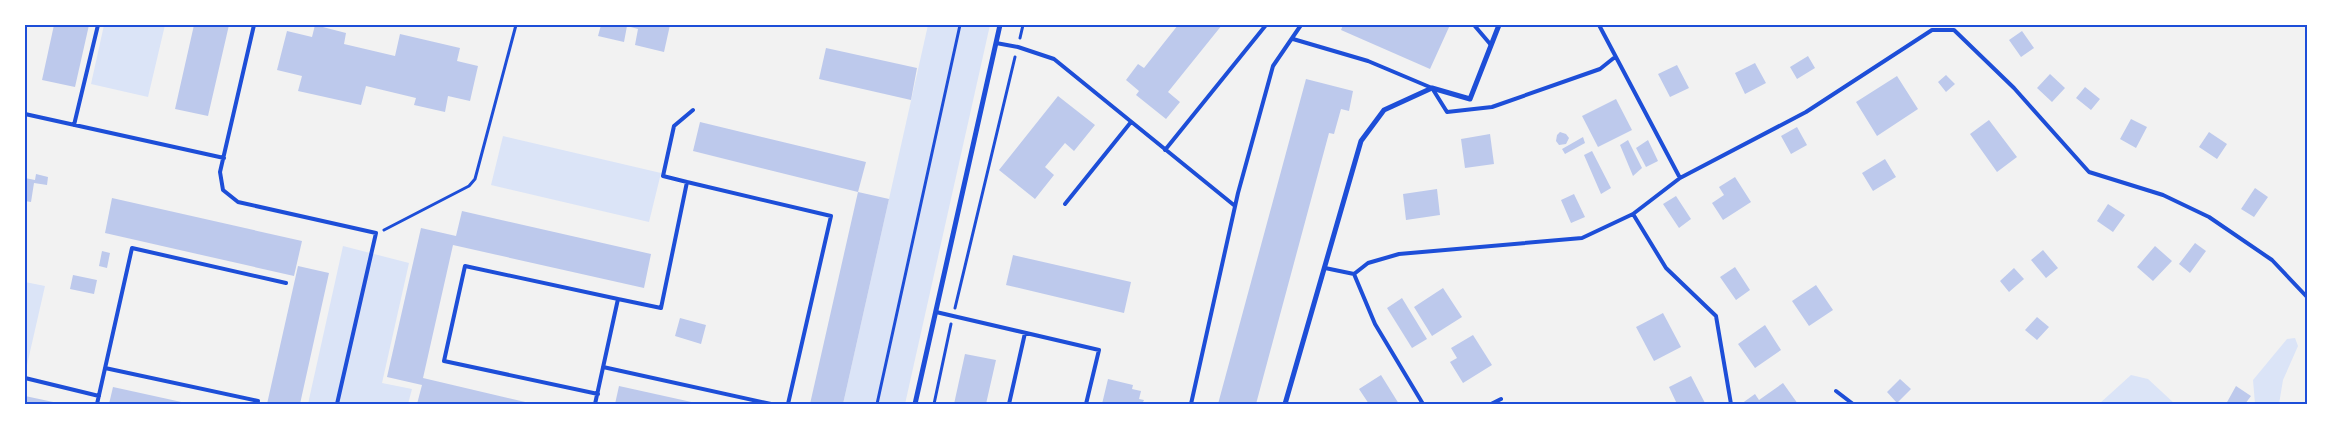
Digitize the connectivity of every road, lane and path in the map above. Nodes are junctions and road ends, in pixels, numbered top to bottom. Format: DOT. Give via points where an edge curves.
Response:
graph roads {
  1 [pos="98,25"];
  2 [pos="254,25"];
  3 [pos="516,25"];
  4 [pos="960,25"];
  5 [pos="1000,25"];
  6 [pos="1023,25"];
  7 [pos="1266,25"];
  8 [pos="1301,25"];
  9 [pos="1474,25"];
  10 [pos="1499,25"];
  11 [pos="1599,25"];
  12 [pos="1293,39"];
  13 [pos="996,43"];
  14 [pos="1491,45"];
  15 [pos="1018,47"];
  16 [pos="1615,57"];
  17 [pos="1432,88"];
  18 [pos="693,110"];
  19 [pos="25,114"];
  20 [pos="1131,122"];
  21 [pos="74,125"];
  22 [pos="1165,150"];
  23 [pos="224,158"];
  24 [pos="1680,178"];
  25 [pos="687,182"];
  26 [pos="1065,204"];
  27 [pos="1235,206"];
  28 [pos="1633,214"];
  29 [pos="376,233"];
  30 [pos="1324,268"];
  31 [pos="1354,274"];
  32 [pos="286,284"];
  33 [pos="2307,297"];
  34 [pos="618,299"];
  35 [pos="936,312"];
  36 [pos="953,316"];
  37 [pos="1025,333"];
  38 [pos="105,368"];
  39 [pos="603,368"];
  40 [pos="25,378"];
  41 [pos="1836,391"];
  42 [pos="598,394"];
  43 [pos="99,396"];
  44 [pos="1501,399"];
  45 [pos="258,401"];
  46 [pos="97,404"];
  47 [pos="337,404"];
  48 [pos="595,404"];
  49 [pos="771,404"];
  50 [pos="788,404"];
  51 [pos="876,404"];
  52 [pos="915,404"];
  53 [pos="934,404"];
  54 [pos="1009,404"];
  55 [pos="1086,404"];
  56 [pos="1191,404"];
  57 [pos="1285,404"];
  58 [pos="1423,404"];
  59 [pos="1491,404"];
  60 [pos="1731,404"];
  61 [pos="1853,404"];
  1 -- 21 [label="lane"];
  2 -- 23 [label="lane"];
  3 -- 29 [label="path" via="475,179 469,186"];
  4 -- 51 [label="path"];
  5 -- 13 [label="street"];
  6 -- 15 [label="path"];
  7 -- 22 [label="lane"];
  8 -- 12 [label="lane"];
  9 -- 14 [label="lane"];
  10 -- 14 [label="street"];
  11 -- 16 [label="lane"];
  12 -- 17 [label="lane" via="1368,61"];
  12 -- 27 [label="lane" via="1273,66"];
  13 -- 15 [label="lane"];
  13 -- 35 [label="street"];
  14 -- 17 [label="street" via="1470,99"];
  15 -- 20 [label="lane" via="1054,59"];
  15 -- 36 [label="path"];
  16 -- 17 [label="lane" via="1600,69 1492,107 1447,112"];
  16 -- 24 [label="lane"];
  17 -- 30 [label="street" via="1384,110 1361,141"];
  18 -- 25 [label="lane" via="674,126 663,176"];
  19 -- 21 [label="lane"];
  20 -- 22 [label="lane"];
  20 -- 26 [label="lane"];
  21 -- 23 [label="lane"];
  22 -- 27 [label="lane"];
  23 -- 29 [label="lane" via="220,172 223,190 238,202"];
  24 -- 28 [label="lane"];
  24 -- 33 [label="lane" via="1806,112 1932,30 1954,30 2014,88 2089,172 2163,195 2209,217 2272,260"];
  25 -- 34 [label="lane" via="661,308"];
  25 -- 50 [label="lane" via="831,216"];
  27 -- 56 [label="lane"];
  28 -- 31 [label="lane" via="1582,238 1399,254 1368,263"];
  28 -- 60 [label="lane" via="1666,268 1716,316"];
  29 -- 47 [label="lane"];
  30 -- 31 [label="lane"];
  30 -- 57 [label="street"];
  31 -- 58 [label="lane" via="1375,324"];
  32 -- 38 [label="lane" via="132,248"];
  34 -- 39 [label="lane"];
  34 -- 42 [label="lane" via="465,266 444,361"];
  35 -- 36 [label="lane"];
  35 -- 52 [label="street"];
  36 -- 37 [label="lane"];
  36 -- 53 [label="path"];
  37 -- 54 [label="lane"];
  37 -- 55 [label="lane" via="1099,350"];
  38 -- 43 [label="lane"];
  38 -- 45 [label="lane"];
  39 -- 42 [label="lane"];
  39 -- 49 [label="lane"];
  40 -- 43 [label="lane"];
  41 -- 61 [label="lane"];
  42 -- 48 [label="lane"];
  43 -- 46 [label="lane"];
  44 -- 59 [label="lane"];
}
